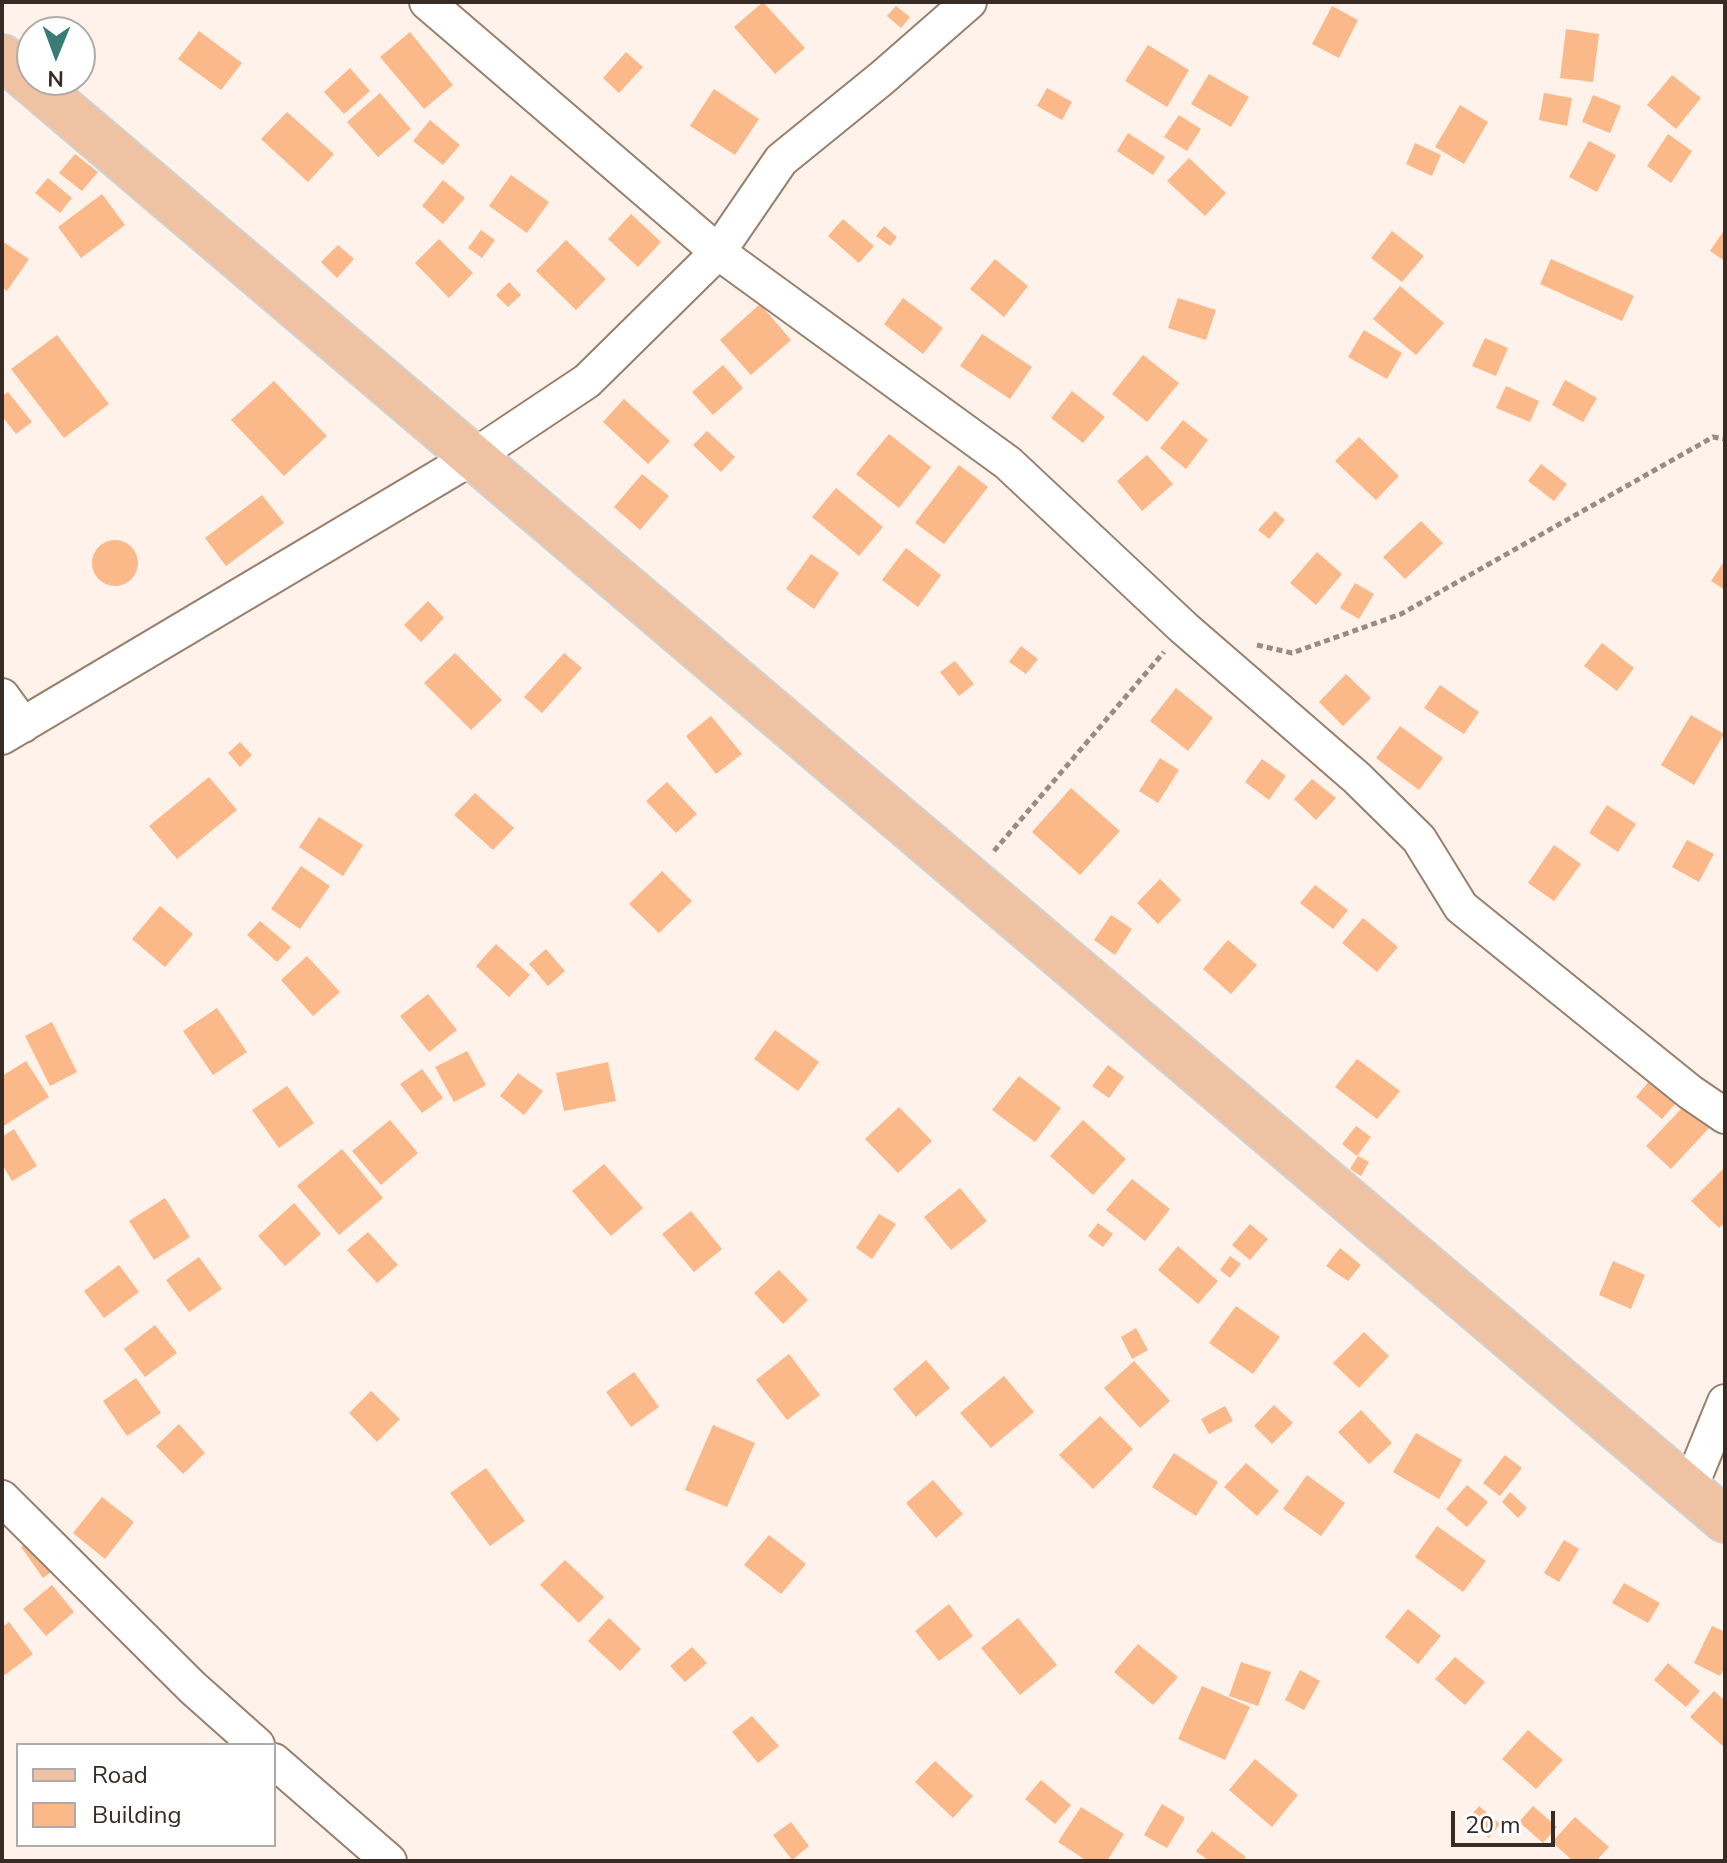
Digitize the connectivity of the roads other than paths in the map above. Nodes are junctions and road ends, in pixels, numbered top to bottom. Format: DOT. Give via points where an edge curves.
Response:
graph roads {
  1 [pos="427,2"];
  2 [pos="969,2"];
  3 [pos="458,14"];
  4 [pos="2,57"];
  5 [pos="718,252"];
  6 [pos="473,457"];
  7 [pos="2,696"];
  8 [pos="13,731"];
  9 [pos="1725,1116"];
  10 [pos="1725,1402"];
  11 [pos="1689,1490"];
  12 [pos="2,1498"];
  13 [pos="1725,1520"];
  14 [pos="255,1743"];
  15 [pos="276,1763"];
  16 [pos="389,1861"];
  1 -- 3 [label="street"];
  2 -- 5 [label="street" via="781,160"];
  3 -- 5 [label="street"];
  4 -- 6 [label="main road"];
  5 -- 6 [label="street" via="587,381"];
  5 -- 9 [label="street" via="1008,463 1184,628 1357,778 1419,839 1461,907"];
  6 -- 8 [label="street"];
  6 -- 11 [label="main road"];
  7 -- 8 [label="street"];
  10 -- 11 [label="street"];
  11 -- 13 [label="main road"];
  12 -- 14 [label="street"];
  15 -- 16 [label="street"];
}
